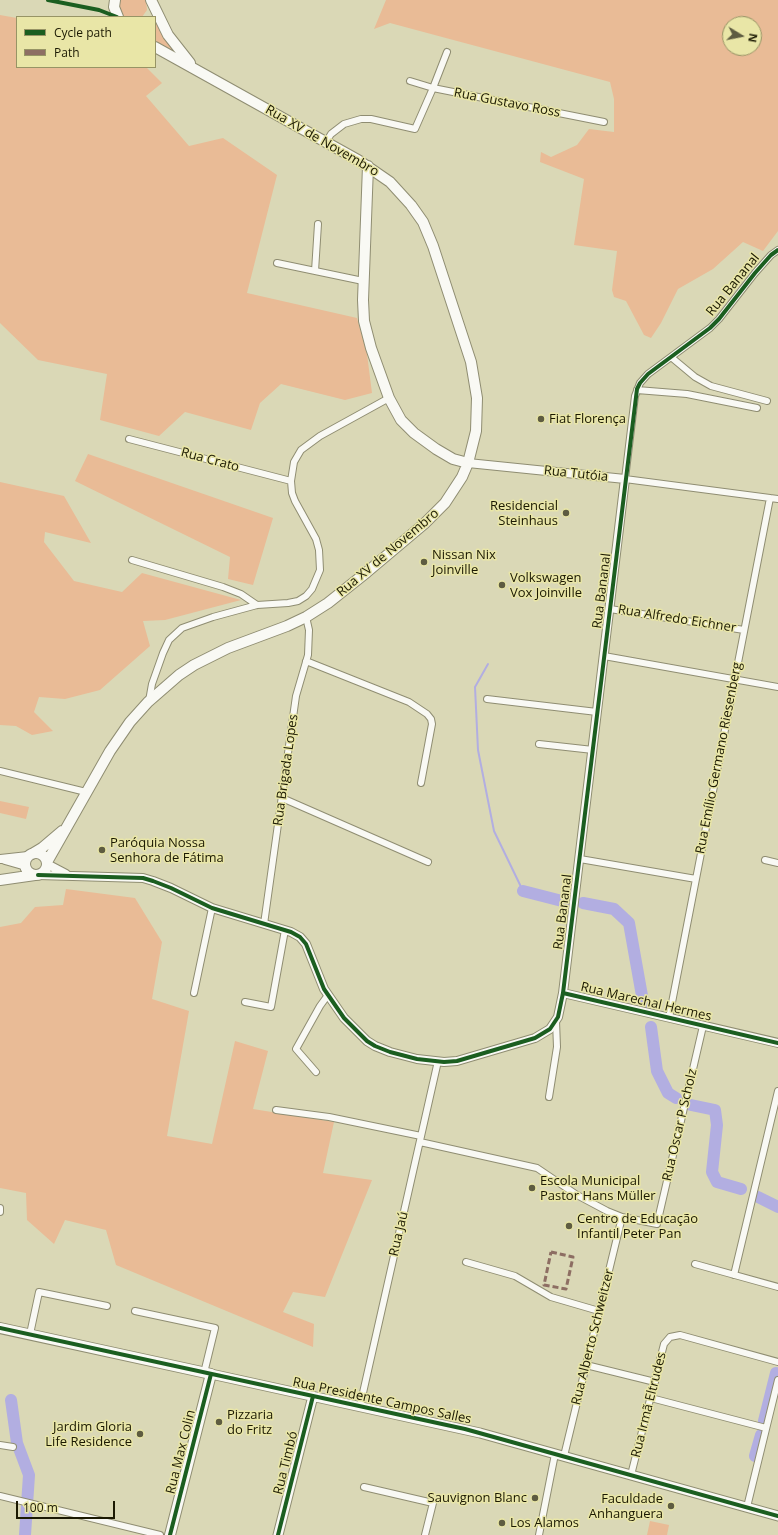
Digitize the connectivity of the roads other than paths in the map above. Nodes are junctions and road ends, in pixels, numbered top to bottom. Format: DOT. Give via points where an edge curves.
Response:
graph roads {
  1 [pos="115,0"];
  2 [pos="150,0"];
  3 [pos="118,16"];
  4 [pos="147,16"];
  5 [pos="156,48"];
  6 [pos="447,52"];
  7 [pos="195,69"];
  8 [pos="410,81"];
  9 [pos="433,88"];
  10 [pos="604,122"];
  11 [pos="326,142"];
  12 [pos="368,166"];
  13 [pos="318,224"];
  14 [pos="778,250"];
  15 [pos="277,263"];
  16 [pos="315,271"];
  17 [pos="363,281"];
  18 [pos="671,357"];
  19 [pos="637,390"];
  20 [pos="389,398"];
  21 [pos="767,401"];
  22 [pos="756,408"];
  23 [pos="129,439"];
  24 [pos="468,463"];
  25 [pos="626,479"];
  26 [pos="291,481"];
  27 [pos="770,498"];
  28 [pos="778,499"];
  29 [pos="132,560"];
  30 [pos="257,605"];
  31 [pos="610,609"];
  32 [pos="306,617"];
  33 [pos="744,630"];
  34 [pos="604,656"];
  35 [pos="306,661"];
  36 [pos="734,681"];
  37 [pos="778,687"];
  38 [pos="487,699"];
  39 [pos="148,702"];
  40 [pos="597,712"];
  41 [pos="539,744"];
  42 [pos="593,750"];
  43 [pos="0,771"];
  44 [pos="421,783"];
  45 [pos="86,792"];
  46 [pos="282,798"];
  47 [pos="67,825"];
  48 [pos="580,858"];
  49 [pos="0,859"];
  50 [pos="765,860"];
  51 [pos="28,861"];
  52 [pos="428,862"];
  53 [pos="47,863"];
  54 [pos="778,863"];
  55 [pos="36,875"];
  56 [pos="70,876"];
  57 [pos="696,879"];
  58 [pos="0,880"];
  59 [pos="212,908"];
  60 [pos="264,924"];
  61 [pos="285,930"];
  62 [pos="194,993"];
  63 [pos="563,993"];
  64 [pos="328,995"];
  65 [pos="245,1002"];
  66 [pos="669,1018"];
  67 [pos="556,1021"];
  68 [pos="703,1026"];
  69 [pos="778,1043"];
  70 [pos="438,1061"];
  71 [pos="316,1072"];
  72 [pos="778,1091"];
  73 [pos="549,1097"];
  74 [pos="276,1110"];
  75 [pos="420,1139"];
  76 [pos="0,1208"];
  77 [pos="0,1212"];
  78 [pos="622,1217"];
  79 [pos="466,1262"];
  80 [pos="695,1264"];
  81 [pos="734,1275"];
  82 [pos="778,1287"];
  83 [pos="107,1306"];
  84 [pos="135,1310"];
  85 [pos="599,1311"];
  86 [pos="0,1328"];
  87 [pos="30,1334"];
  88 [pos="778,1362"];
  89 [pos="586,1364"];
  90 [pos="208,1373"];
  91 [pos="778,1380"];
  92 [pos="655,1382"];
  93 [pos="313,1396"];
  94 [pos="651,1398"];
  95 [pos="360,1406"];
  96 [pos="766,1428"];
  97 [pos="0,1444"];
  98 [pos="13,1447"];
  99 [pos="559,1455"];
  100 [pos="631,1475"];
  101 [pos="364,1487"];
  102 [pos="0,1496"];
  103 [pos="747,1508"];
  104 [pos="778,1516"];
  105 [pos="160,1535"];
  106 [pos="170,1535"];
  107 [pos="278,1535"];
  108 [pos="425,1535"];
  109 [pos="539,1535"];
  1 -- 3 [label="main road" via="114,7"];
  2 -- 4 [label="main road"];
  2 -- 7 [label="main road, Rua XV de Novembro" via="168,35"];
  5 -- 7 [label="main road, Rua XV de Novembro"];
  6 -- 9 [label="street"];
  7 -- 11 [label="main road, Rua XV de Novembro"];
  8 -- 9 [label="street, Rua Gustavo Ross"];
  9 -- 10 [label="street, Rua Gustavo Ross"];
  9 -- 11 [label="street" via="415,129 361,119 344,124 331,134"];
  11 -- 12 [label="main road, Rua XV de Novembro"];
  12 -- 17 [label="main road"];
  12 -- 24 [label="main road, Rua XV de Novembro" via="390,182 411,205 426,230 439,264 475,380 476,431"];
  13 -- 16 [label="street"];
  14 -- 18 [label="street, Rua Bananal" via="755,273 719,319"];
  15 -- 16 [label="street"];
  16 -- 17 [label="street"];
  17 -- 20 [label="main road" via="366,331"];
  18 -- 19 [label="street, Rua Bananal" via="644,378"];
  18 -- 21 [label="street" via="695,377 711,386"];
  19 -- 22 [label="street" via="687,394"];
  19 -- 25 [label="street, Rua Bananal"];
  20 -- 24 [label="main road" via="401,420 414,433 446,455"];
  20 -- 26 [label="street" via="320,436 301,450 294,462"];
  23 -- 26 [label="street, Rua Crato"];
  24 -- 25 [label="street, Rua Tutóia"];
  24 -- 32 [label="main road, Rua XV de Novembro" via="454,490 437,513 339,595"];
  25 -- 27 [label="street, Rua Tutóia"];
  25 -- 31 [label="street, Rua Bananal"];
  26 -- 30 [label="street" via="295,501 316,539 320,570 306,596 288,603"];
  27 -- 28 [label="street, Rua Tutóia"];
  27 -- 33 [label="street, Rua Emílio Germano Riesenberg"];
  29 -- 30 [label="street" via="223,587 241,594"];
  30 -- 39 [label="street" via="193,624 175,634 163,653"];
  31 -- 33 [label="street, Rua Alfredo Eichner"];
  31 -- 34 [label="street, Rua Bananal"];
  32 -- 35 [label="street, Rua Brigada Lopes" via="310,644"];
  32 -- 39 [label="main road, Rua XV de Novembro" via="211,655 179,675"];
  33 -- 36 [label="street, Rua Emílio Germano Riesenberg"];
  34 -- 36 [label="street"];
  34 -- 40 [label="street, Rua Bananal"];
  35 -- 44 [label="street" via="409,702 427,714 432,724"];
  35 -- 46 [label="street, Rua Brigada Lopes" via="296,696"];
  36 -- 37 [label="street"];
  36 -- 57 [label="street, Rua Emílio Germano Riesenberg"];
  38 -- 40 [label="street"];
  39 -- 45 [label="main road, Rua XV de Novembro" via="120,736"];
  40 -- 42 [label="street, Rua Bananal"];
  41 -- 42 [label="street"];
  42 -- 48 [label="street, Rua Bananal"];
  43 -- 45 [label="street"];
  45 -- 47 [label="main road, Rua XV de Novembro"];
  46 -- 52 [label="street"];
  46 -- 60 [label="street, Rua Brigada Lopes"];
  47 -- 51 [label="main road, Rua XV de Novembro"];
  47 -- 53 [label="main road, Rua XV de Novembro"];
  48 -- 57 [label="street"];
  48 -- 63 [label="street, Rua Bananal"];
  49 -- 51 [label="street"];
  50 -- 54 [label="street"];
  51 -- 53 [label="main road" via="38,853 42,854"];
  51 -- 55 [label="main road" via="28,872"];
  51 -- 58 [label="main road, Rua XV de Novembro"];
  53 -- 55 [label="main road" via="43,872"];
  53 -- 56 [label="street, Rua Marechal Hermes"];
  55 -- 56 [label="street, Rua Marechal Hermes"];
  55 -- 58 [label="main road, Rua XV de Novembro"];
  56 -- 59 [label="street, Rua Marechal Hermes" via="143,878"];
  57 -- 66 [label="street, Rua Emílio Germano Riesenberg"];
  59 -- 60 [label="street, Rua Marechal Hermes"];
  59 -- 62 [label="street"];
  60 -- 61 [label="street, Rua Marechal Hermes"];
  61 -- 64 [label="street, Rua Marechal Hermes" via="300,937 306,944"];
  61 -- 65 [label="street" via="271,1007"];
  63 -- 66 [label="street, Rua Marechal Hermes"];
  63 -- 67 [label="street, Rua Marechal Hermes"];
  64 -- 70 [label="street, Rua Marechal Hermes" via="350,1024 375,1046 408,1057"];
  64 -- 71 [label="street" via="296,1049"];
  66 -- 68 [label="street, Rua Marechal Hermes"];
  67 -- 70 [label="street, Rua Marechal Hermes" via="546,1033 535,1038 463,1060"];
  67 -- 73 [label="street" via="557,1047"];
  68 -- 69 [label="street, Rua Marechal Hermes"];
  68 -- 78 [label="street, Rua Oscar P Scholz" via="657,1224"];
  70 -- 75 [label="street, Rua Jaú"];
  72 -- 81 [label="street"];
  74 -- 75 [label="street" via="329,1116"];
  75 -- 78 [label="street" via="536,1168 577,1195"];
  75 -- 95 [label="street, Rua Jaú"];
  76 -- 77 [label="street"];
  78 -- 85 [label="street, Rua Alberto Schweitzer"];
  79 -- 85 [label="street" via="515,1276 551,1298"];
  80 -- 81 [label="street"];
  81 -- 82 [label="street"];
  83 -- 87 [label="street" via="39,1292"];
  84 -- 90 [label="street" via="215,1328"];
  85 -- 89 [label="street, Rua Alberto Schweitzer"];
  86 -- 87 [label="main road, Rua Presidente Campos Salles"];
  87 -- 90 [label="main road, Rua Presidente Campos Salles"];
  88 -- 92 [label="street, Rua Irmã Eltrudes" via="675,1335 664,1344"];
  89 -- 92 [label="street"];
  89 -- 99 [label="street, Rua Alberto Schweitzer"];
  90 -- 93 [label="main road, Rua Presidente Campos Salles"];
  90 -- 106 [label="main road, Rua Max Colin"];
  91 -- 96 [label="street"];
  92 -- 94 [label="street, Rua Irmã Eltrudes"];
  93 -- 95 [label="main road, Rua Presidente Campos Salles"];
  93 -- 107 [label="main road, Rua Timbó"];
  94 -- 96 [label="street"];
  94 -- 100 [label="street, Rua Irmã Eltrudes"];
  95 -- 99 [label="main road, Rua Presidente Campos Salles"];
  96 -- 103 [label="street"];
  97 -- 98 [label="street"];
  99 -- 100 [label="main road, Rua Presidente Campos Salles"];
  99 -- 109 [label="street, Rua Alberto Schweitzer"];
  100 -- 103 [label="main road, Rua Presidente Campos Salles"];
  101 -- 108 [label="street" via="432,1504"];
  102 -- 105 [label="street"];
  103 -- 104 [label="main road, Rua Presidente Campos Salles"];
}
